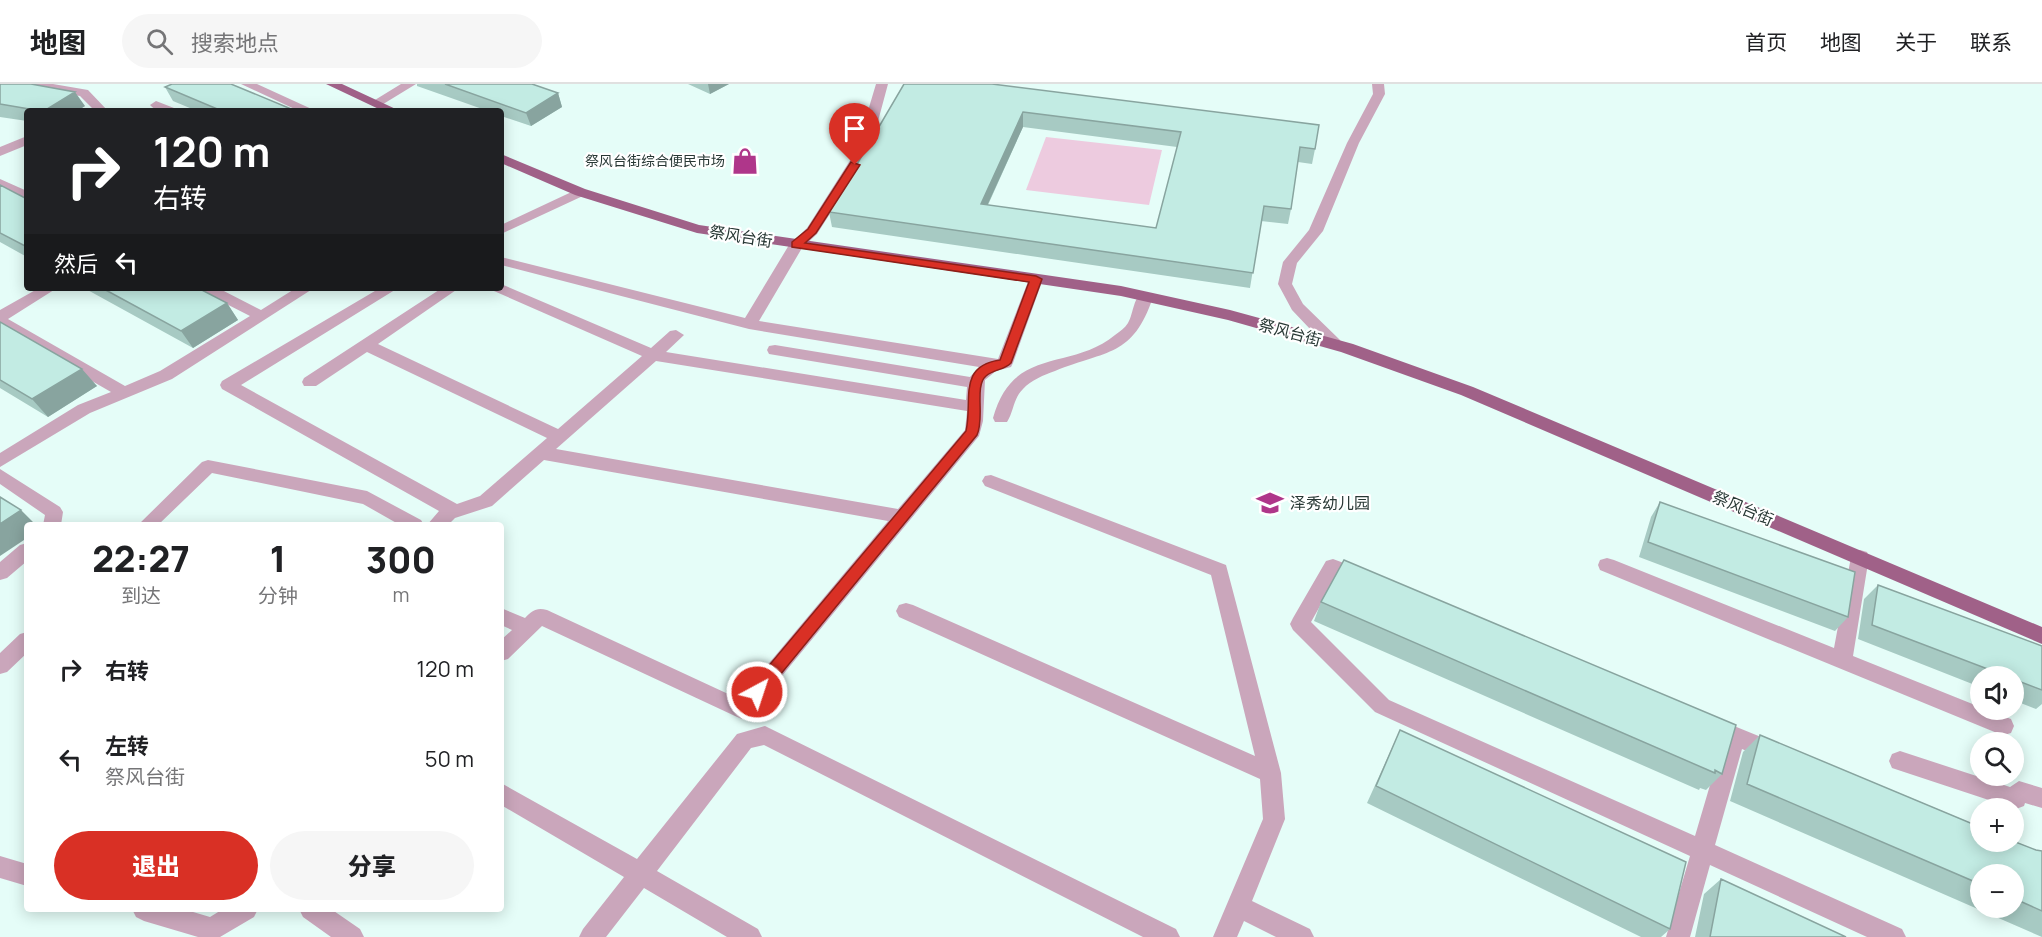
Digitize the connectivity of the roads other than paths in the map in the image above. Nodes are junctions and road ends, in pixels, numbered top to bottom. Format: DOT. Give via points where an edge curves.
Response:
graph roads {
  1 [pos="32,84"];
  2 [pos="247,84"];
  3 [pos="332,84"];
  4 [pos="410,84"];
  5 [pos="882,84"];
  6 [pos="1379,89"];
  7 [pos="376,103"];
  8 [pos="156,105"];
  9 [pos="96,108"];
  10 [pos="163,108"];
  11 [pos="303,108"];
  12 [pos="387,108"];
  13 [pos="24,141"];
  14 [pos="0,152"];
  15 [pos="504,159"];
  16 [pos="0,183"];
  17 [pos="580,192"];
  18 [pos="24,195"];
  19 [pos="504,229"];
  20 [pos="796,245"];
  21 [pos="504,262"];
  22 [pos="1036,279"];
  23 [pos="504,290"];
  24 [pos="45,291"];
  25 [pos="212,291"];
  26 [pos="302,291"];
  27 [pos="386,291"];
  28 [pos="447,291"];
  29 [pos="1145,297"];
  30 [pos="261,316"];
  31 [pos="0,319"];
  32 [pos="749,324"];
  33 [pos="676,335"];
  34 [pos="1334,344"];
  35 [pos="366,345"];
  36 [pos="775,350"];
  37 [pos="653,355"];
  38 [pos="996,364"];
  39 [pos="310,382"];
  40 [pos="974,383"];
  41 [pos="124,392"];
  42 [pos="975,407"];
  43 [pos="1001,418"];
  44 [pos="560,436"];
  45 [pos="542,453"];
  46 [pos="0,461"];
  47 [pos="0,475"];
  48 [pos="992,481"];
  49 [pos="452,510"];
  50 [pos="904,517"];
  51 [pos="52,522"];
  52 [pos="150,522"];
  53 [pos="410,522"];
  54 [pos="439,522"];
  55 [pos="24,553"];
  56 [pos="1860,557"];
  57 [pos="1607,565"];
  58 [pos="0,573"];
  59 [pos="1376,584"];
  60 [pos="906,611"];
  61 [pos="504,617"];
  62 [pos="526,628"];
  63 [pos="2042,636"];
  64 [pos="24,643"];
  65 [pos="504,649"];
  66 [pos="1842,660"];
  67 [pos="0,666"];
  68 [pos="1691,717"];
  69 [pos="2004,726"];
  70 [pos="1735,736"];
  71 [pos="1900,761"];
  72 [pos="1799,763"];
  73 [pos="1270,773"];
  74 [pos="504,795"];
  75 [pos="2042,798"];
  76 [pos="1703,851"];
  77 [pos="0,867"];
  78 [pos="24,873"];
  79 [pos="641,873"];
  80 [pos="1238,906"];
  81 [pos="154,912"];
  82 [pos="241,912"];
  83 [pos="315,912"];
  84 [pos="352,937"];
  85 [pos="591,937"];
  86 [pos="750,937"];
  87 [pos="1168,937"];
  88 [pos="1225,937"];
  89 [pos="1302,937"];
  90 [pos="1678,937"];
  91 [pos="1894,937"];
  1 -- 9 [label="street" via="84,93"];
  2 -- 11 [label="street"];
  3 -- 7 [label="main road"];
  4 -- 7 [label="street"];
  5 -- 20 [label="street" via="863,151 812,231"];
  6 -- 34 [label="street" via="1316,231 1290,262 1285,285 1297,307"];
  7 -- 12 [label="main road"];
  8 -- 10 [label="street"];
  13 -- 14 [label="street"];
  15 -- 17 [label="main road, 祭风台街"];
  16 -- 18 [label="street"];
  17 -- 19 [label="street"];
  17 -- 20 [label="main road, 祭风台街" via="697,229"];
  20 -- 22 [label="main road, 祭风台街"];
  20 -- 32 [label="street"];
  21 -- 32 [label="street"];
  22 -- 29 [label="main road, 祭风台街"];
  22 -- 38 [label="street" via="1005,363"];
  23 -- 37 [label="street"];
  24 -- 31 [label="street"];
  25 -- 30 [label="street"];
  26 -- 30 [label="street"];
  27 -- 49 [label="street" via="228,385"];
  28 -- 35 [label="street"];
  29 -- 34 [label="main road, 祭风台街" via="1230,315"];
  29 -- 43 [label="street" via="1130,332 1110,345 1025,377 1009,390"];
  30 -- 41 [label="street" via="166,375"];
  31 -- 41 [label="street"];
  32 -- 38 [label="street"];
  33 -- 37 [label="street"];
  34 -- 56 [label="main road, 祭风台街" via="1467,391"];
  35 -- 39 [label="street"];
  35 -- 44 [label="street"];
  36 -- 40 [label="street"];
  37 -- 42 [label="street"];
  37 -- 44 [label="street"];
  38 -- 40 [label="street"];
  40 -- 42 [label="street"];
  41 -- 46 [label="street" via="84,409"];
  42 -- 50 [label="street" via="972,432"];
  44 -- 45 [label="street"];
  45 -- 49 [label="street" via="486,501"];
  45 -- 50 [label="street"];
  47 -- 51 [label="street" via="54,512"];
  48 -- 73 [label="street" via="1219,570"];
  49 -- 54 [label="street"];
  50 -- 62 [label="street" via="742,710 540,616"];
  52 -- 53 [label="street" via="208,466 367,498"];
  55 -- 58 [label="street"];
  56 -- 63 [label="main road, 祭风台街"];
  56 -- 66 [label="street"];
  57 -- 66 [label="street"];
  59 -- 76 [label="street" via="1333,566 1300,624 1382,706"];
  60 -- 73 [label="street"];
  61 -- 62 [label="street"];
  62 -- 65 [label="street"];
  64 -- 67 [label="street"];
  66 -- 69 [label="street"];
  68 -- 70 [label="street"];
  70 -- 72 [label="street"];
  70 -- 76 [label="street"];
  71 -- 75 [label="street" via="2016,799 2019,791"];
  73 -- 80 [label="street" via="1274,819"];
  74 -- 79 [label="street"];
  76 -- 90 [label="street"];
  76 -- 91 [label="street"];
  77 -- 78 [label="street"];
  79 -- 85 [label="street"];
  79 -- 86 [label="street"];
  79 -- 87 [label="street" via="744,741 765,735"];
  80 -- 88 [label="street"];
  80 -- 89 [label="street"];
  81 -- 82 [label="street" via="211,929"];
  83 -- 84 [label="street"];
}
